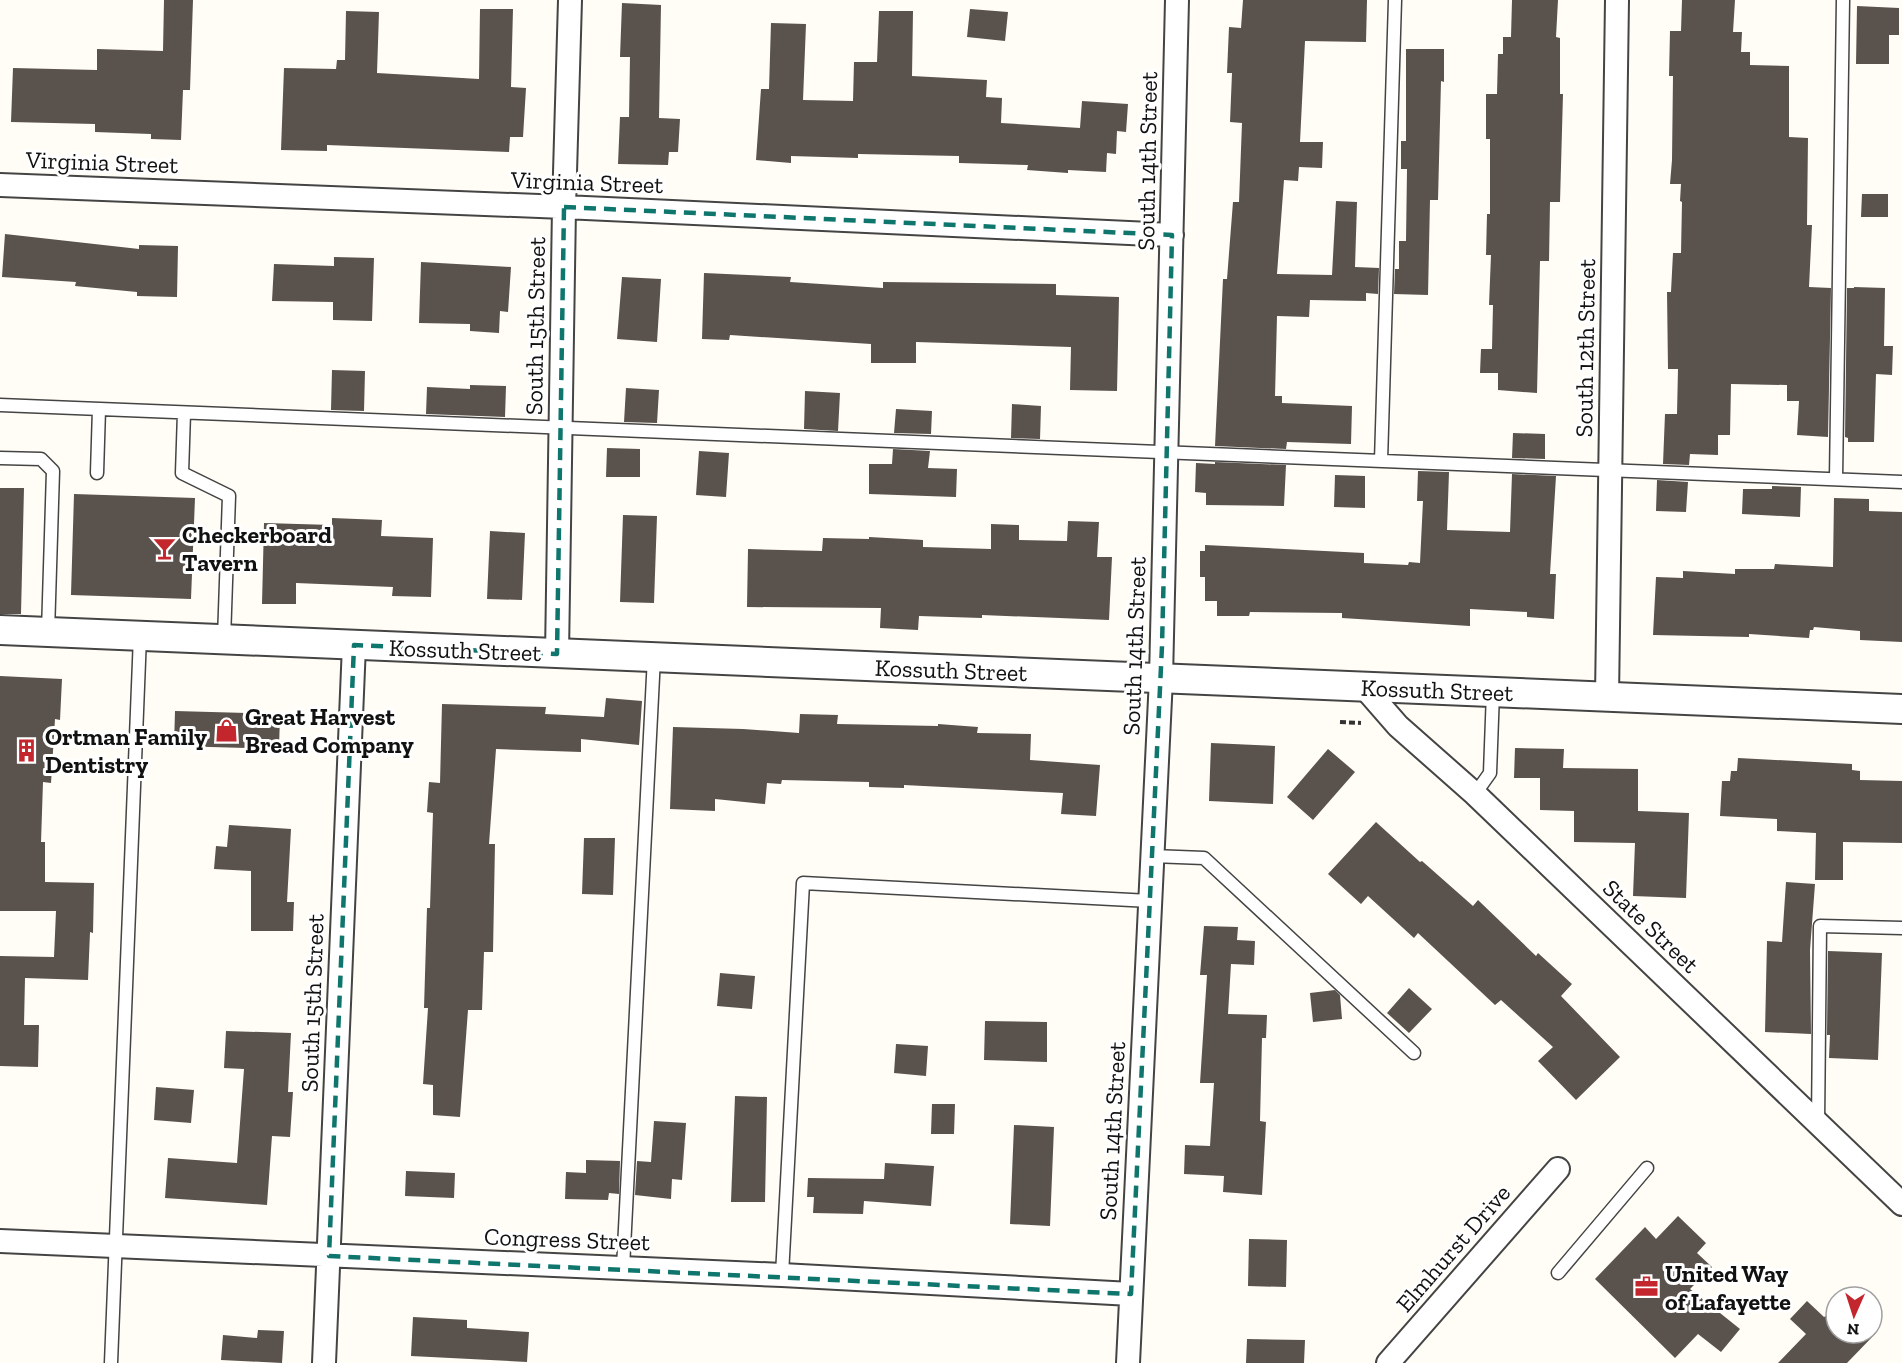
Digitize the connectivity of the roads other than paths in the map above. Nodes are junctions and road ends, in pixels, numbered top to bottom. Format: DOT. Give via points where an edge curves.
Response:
graph roads {
  1 [pos="570,0"];
  2 [pos="1176,0"];
  3 [pos="1395,0"];
  4 [pos="1617,0"];
  5 [pos="1843,0"];
  6 [pos="0,185"];
  7 [pos="564,207"];
  8 [pos="1172,235"];
  9 [pos="0,405"];
  10 [pos="99,409"];
  11 [pos="184,413"];
  12 [pos="561,427"];
  13 [pos="1167,453"];
  14 [pos="0,458"];
  15 [pos="1381,461"];
  16 [pos="1610,470"];
  17 [pos="97,473"];
  18 [pos="1836,479"];
  19 [pos="1902,482"];
  20 [pos="0,630"];
  21 [pos="48,632"];
  22 [pos="140,636"];
  23 [pos="224,640"];
  24 [pos="354,645"];
  25 [pos="557,654"];
  26 [pos="654,657"];
  27 [pos="1161,678"];
  28 [pos="1364,687"];
  29 [pos="1493,692"];
  30 [pos="1607,697"];
  31 [pos="1902,709"];
  32 [pos="1475,794"];
  33 [pos="1152,856"];
  34 [pos="1150,901"];
  35 [pos="1902,928"];
  36 [pos="1414,1053"];
  37 [pos="1818,1124"];
  38 [pos="1647,1168"];
  39 [pos="1558,1169"];
  40 [pos="1902,1204"];
  41 [pos="0,1241"];
  42 [pos="116,1246"];
  43 [pos="329,1256"];
  44 [pos="623,1268"];
  45 [pos="1558,1273"];
  46 [pos="782,1275"];
  47 [pos="1131,1294"];
  48 [pos="111,1363"];
  49 [pos="324,1363"];
  50 [pos="1128,1363"];
  51 [pos="1388,1363"];
  1 -- 7 [label="street, South 15th Street"];
  2 -- 8 [label="street, South 14th Street"];
  3 -- 15 [label="lane"];
  4 -- 16 [label="street, South 12th Street"];
  5 -- 18 [label="lane"];
  6 -- 7 [label="street, Virginia Street"];
  7 -- 8 [label="street, Virginia Street"];
  7 -- 12 [label="street, South 15th Street"];
  8 -- 13 [label="street, South 14th Street"];
  9 -- 10 [label="lane"];
  10 -- 11 [label="lane"];
  10 -- 17 [label="lane"];
  11 -- 12 [label="lane"];
  11 -- 23 [label="lane" via="182,473 229,496"];
  12 -- 13 [label="lane"];
  12 -- 25 [label="street, South 15th Street"];
  13 -- 15 [label="lane"];
  13 -- 27 [label="street, South 14th Street"];
  14 -- 21 [label="lane" via="41,459 52,471"];
  15 -- 16 [label="lane"];
  16 -- 18 [label="lane"];
  16 -- 30 [label="street, South 12th Street"];
  18 -- 19 [label="lane"];
  20 -- 21 [label="street, Kossuth Street"];
  21 -- 22 [label="street, Kossuth Street"];
  22 -- 23 [label="street, Kossuth Street"];
  22 -- 42 [label="lane"];
  23 -- 24 [label="street, Kossuth Street"];
  24 -- 25 [label="street, Kossuth Street"];
  24 -- 43 [label="street, South 15th Street"];
  25 -- 26 [label="street, Kossuth Street"];
  26 -- 27 [label="street, Kossuth Street"];
  26 -- 44 [label="lane"];
  27 -- 28 [label="street, Kossuth Street"];
  27 -- 33 [label="street, South 14th Street"];
  28 -- 29 [label="street, Kossuth Street"];
  28 -- 32 [label="street, State Street" via="1398,726"];
  29 -- 30 [label="street, Kossuth Street"];
  29 -- 32 [label="lane" via="1490,773"];
  30 -- 31 [label="street, Kossuth Street"];
  32 -- 37 [label="street, State Street"];
  33 -- 34 [label="street, South 14th Street"];
  33 -- 36 [label="lane" via="1204,858"];
  34 -- 46 [label="lane" via="803,883"];
  34 -- 47 [label="street, South 14th Street"];
  35 -- 37 [label="lane" via="1820,926"];
  37 -- 40 [label="street, State Street"];
  38 -- 45 [label="lane"];
  39 -- 51 [label="street, Elmhurst Drive"];
  41 -- 42 [label="street, Congress Street"];
  42 -- 43 [label="street, Congress Street"];
  42 -- 48 [label="lane"];
  43 -- 44 [label="street, Congress Street"];
  43 -- 49 [label="street, South 15th Street"];
  44 -- 46 [label="street, Congress Street"];
  46 -- 47 [label="street, Congress Street"];
  47 -- 50 [label="street, South 14th Street"];
}
